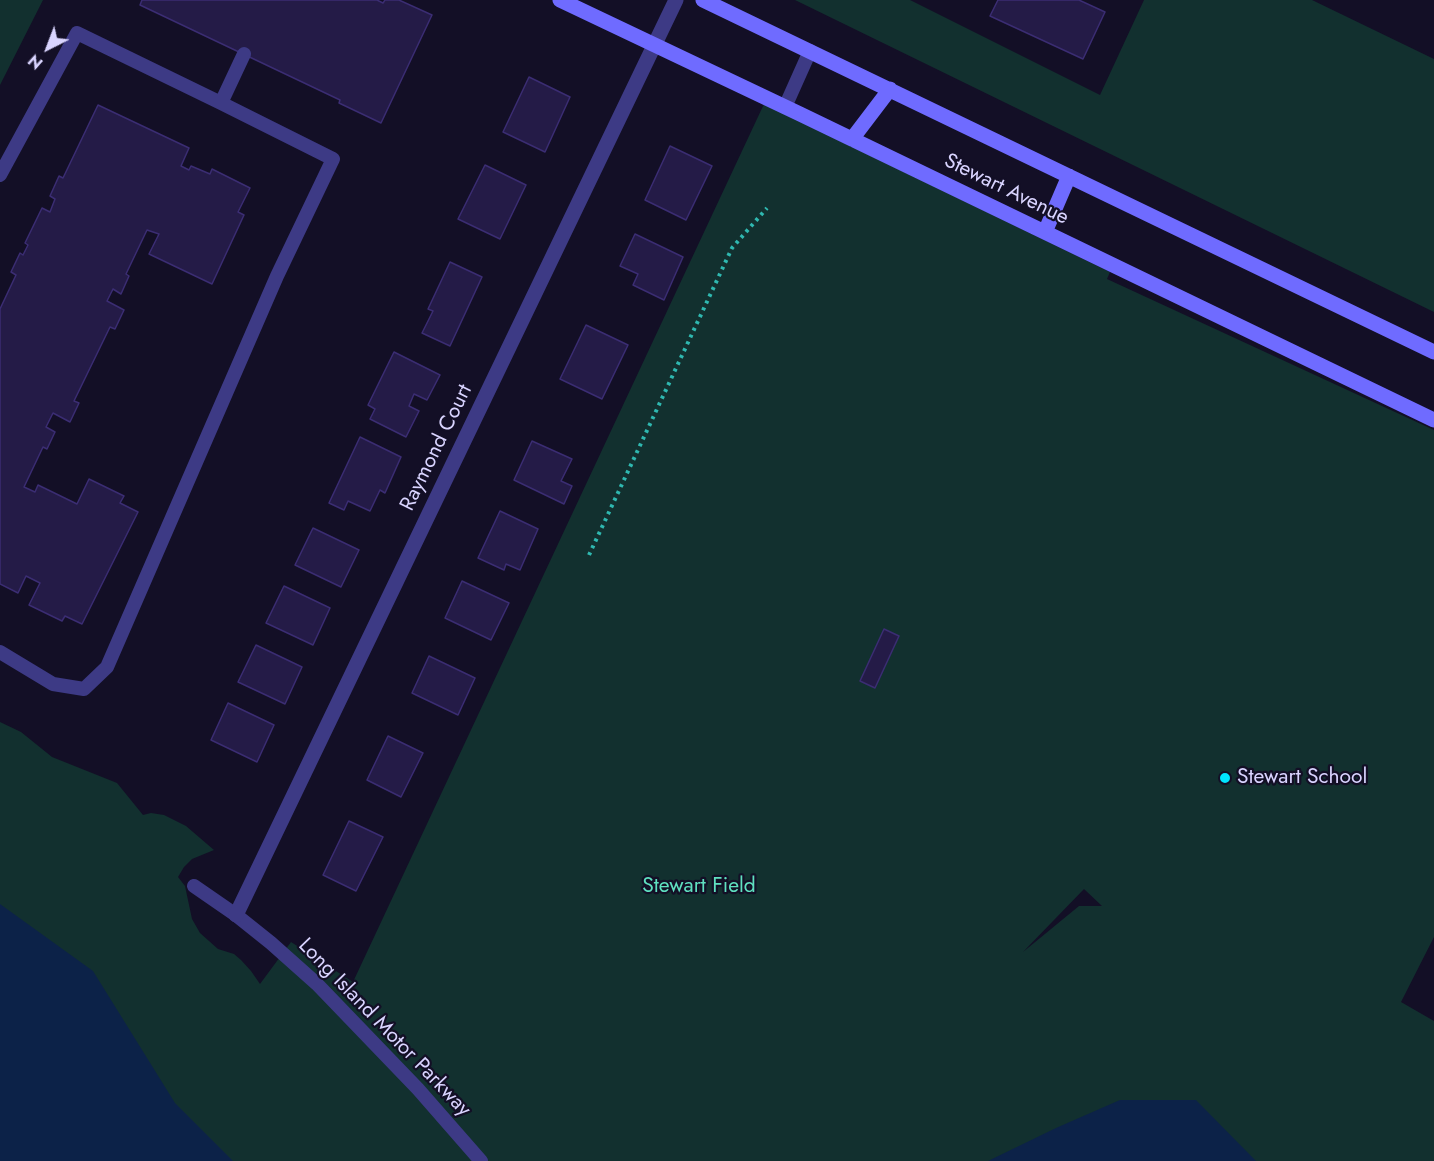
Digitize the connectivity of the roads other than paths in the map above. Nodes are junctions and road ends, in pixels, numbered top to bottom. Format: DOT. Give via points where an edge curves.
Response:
graph roads {
  1 [pos="560,0"];
  2 [pos="676,0"];
  3 [pos="703,0"];
  4 [pos="654,45"];
  5 [pos="810,51"];
  6 [pos="244,54"];
  7 [pos="890,89"];
  8 [pos="221,103"];
  9 [pos="785,107"];
  10 [pos="852,139"];
  11 [pos="0,175"];
  12 [pos="1069,176"];
  13 [pos="1045,232"];
  14 [pos="1434,352"];
  15 [pos="1434,420"];
  16 [pos="0,652"];
  17 [pos="194,886"];
  18 [pos="236,915"];
  19 [pos="480,1161"];
  1 -- 4 [label="main road, Stewart Avenue"];
  2 -- 4 [label="street, Raymond Court"];
  3 -- 5 [label="main road, Stewart Avenue"];
  4 -- 9 [label="main road, Stewart Avenue"];
  4 -- 18 [label="street, Raymond Court"];
  5 -- 7 [label="main road, Stewart Avenue"];
  5 -- 9 [label="lane"];
  6 -- 8 [label="lane"];
  7 -- 10 [label="main road"];
  7 -- 12 [label="main road, Stewart Avenue"];
  8 -- 11 [label="lane" via="77,33"];
  8 -- 16 [label="lane" via="333,159 277,276 107,667 84,689 53,684"];
  9 -- 10 [label="main road, Stewart Avenue"];
  10 -- 13 [label="main road, Stewart Avenue"];
  12 -- 13 [label="main road"];
  12 -- 14 [label="main road, Stewart Avenue"];
  13 -- 15 [label="main road, Stewart Avenue"];
  17 -- 18 [label="lane, Long Island Motor Parkway"];
  18 -- 19 [label="lane, Long Island Motor Parkway" via="317,984 418,1089"];
}
